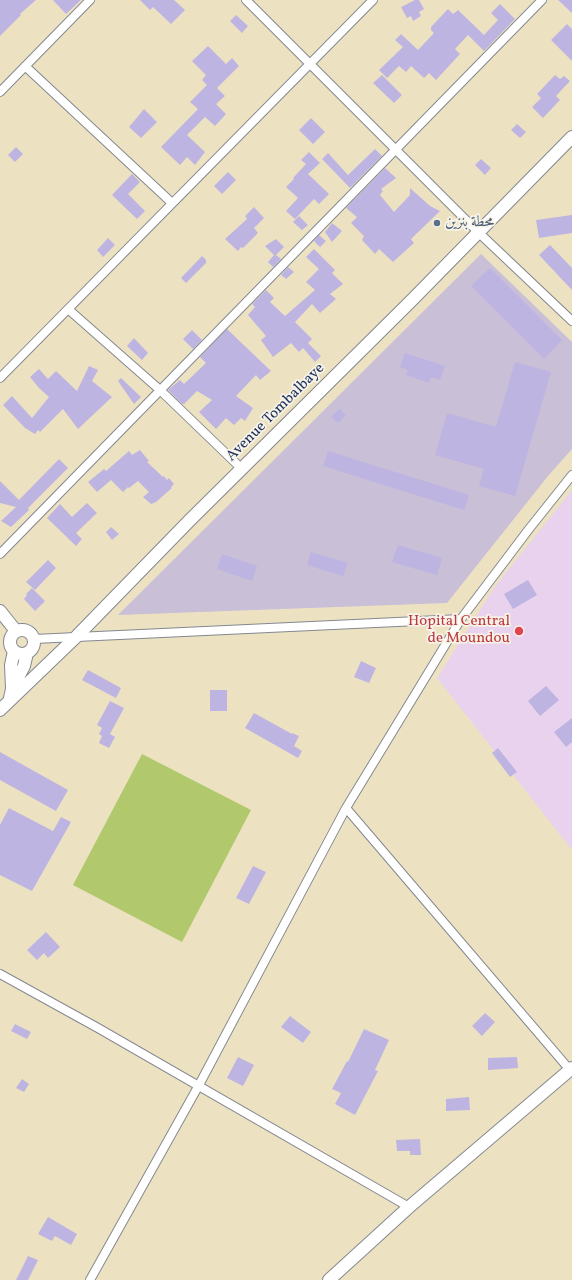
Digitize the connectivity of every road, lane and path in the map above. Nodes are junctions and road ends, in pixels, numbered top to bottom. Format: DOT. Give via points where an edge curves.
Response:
graph roads {
  1 [pos="90,0"];
  2 [pos="246,0"];
  3 [pos="373,0"];
  4 [pos="542,0"];
  5 [pos="310,63"];
  6 [pos="25,66"];
  7 [pos="0,92"];
  8 [pos="572,137"];
  9 [pos="396,149"];
  10 [pos="172,203"];
  11 [pos="478,232"];
  12 [pos="68,309"];
  13 [pos="572,321"];
  14 [pos="0,378"];
  15 [pos="160,390"];
  16 [pos="242,469"];
  17 [pos="572,475"];
  18 [pos="0,554"];
  19 [pos="0,611"];
  20 [pos="462,619"];
  21 [pos="9,635"];
  22 [pos="78,636"];
  23 [pos="34,639"];
  24 [pos="8,650"];
  25 [pos="27,653"];
  26 [pos="11,695"];
  27 [pos="0,710"];
  28 [pos="346,808"];
  29 [pos="0,974"];
  30 [pos="571,1069"];
  31 [pos="199,1086"];
  32 [pos="409,1207"];
  33 [pos="90,1280"];
  34 [pos="329,1280"];
  1 -- 6 [label="street"];
  2 -- 5 [label="street"];
  3 -- 5 [label="street"];
  4 -- 9 [label="street"];
  5 -- 9 [label="street"];
  5 -- 10 [label="street"];
  6 -- 7 [label="street"];
  6 -- 10 [label="street"];
  8 -- 11 [label="main road, Avenue Tombalbaye"];
  9 -- 11 [label="street"];
  9 -- 15 [label="street"];
  10 -- 12 [label="street"];
  11 -- 13 [label="street"];
  11 -- 16 [label="main road, Avenue Tombalbaye"];
  12 -- 14 [label="street"];
  12 -- 15 [label="street"];
  15 -- 16 [label="street"];
  15 -- 18 [label="street"];
  16 -- 22 [label="main road, Avenue Tombalbaye"];
  17 -- 20 [label="street"];
  19 -- 21 [label="main road"];
  20 -- 22 [label="street"];
  20 -- 28 [label="street"];
  21 -- 23 [label="main road" via="26,630"];
  21 -- 24 [label="main road"];
  22 -- 23 [label="street"];
  22 -- 26 [label="main road, Avenue Tombalbaye"];
  23 -- 25 [label="main road" via="33,646"];
  24 -- 25 [label="main road" via="20,654"];
  24 -- 26 [label="main road"];
  25 -- 26 [label="main road"];
  26 -- 27 [label="main road, Avenue Tombalbaye"];
  28 -- 30 [label="street"];
  28 -- 31 [label="street"];
  29 -- 31 [label="street"];
  30 -- 32 [label="main road"];
  31 -- 32 [label="street"];
  31 -- 33 [label="street"];
  32 -- 34 [label="main road"];
}
